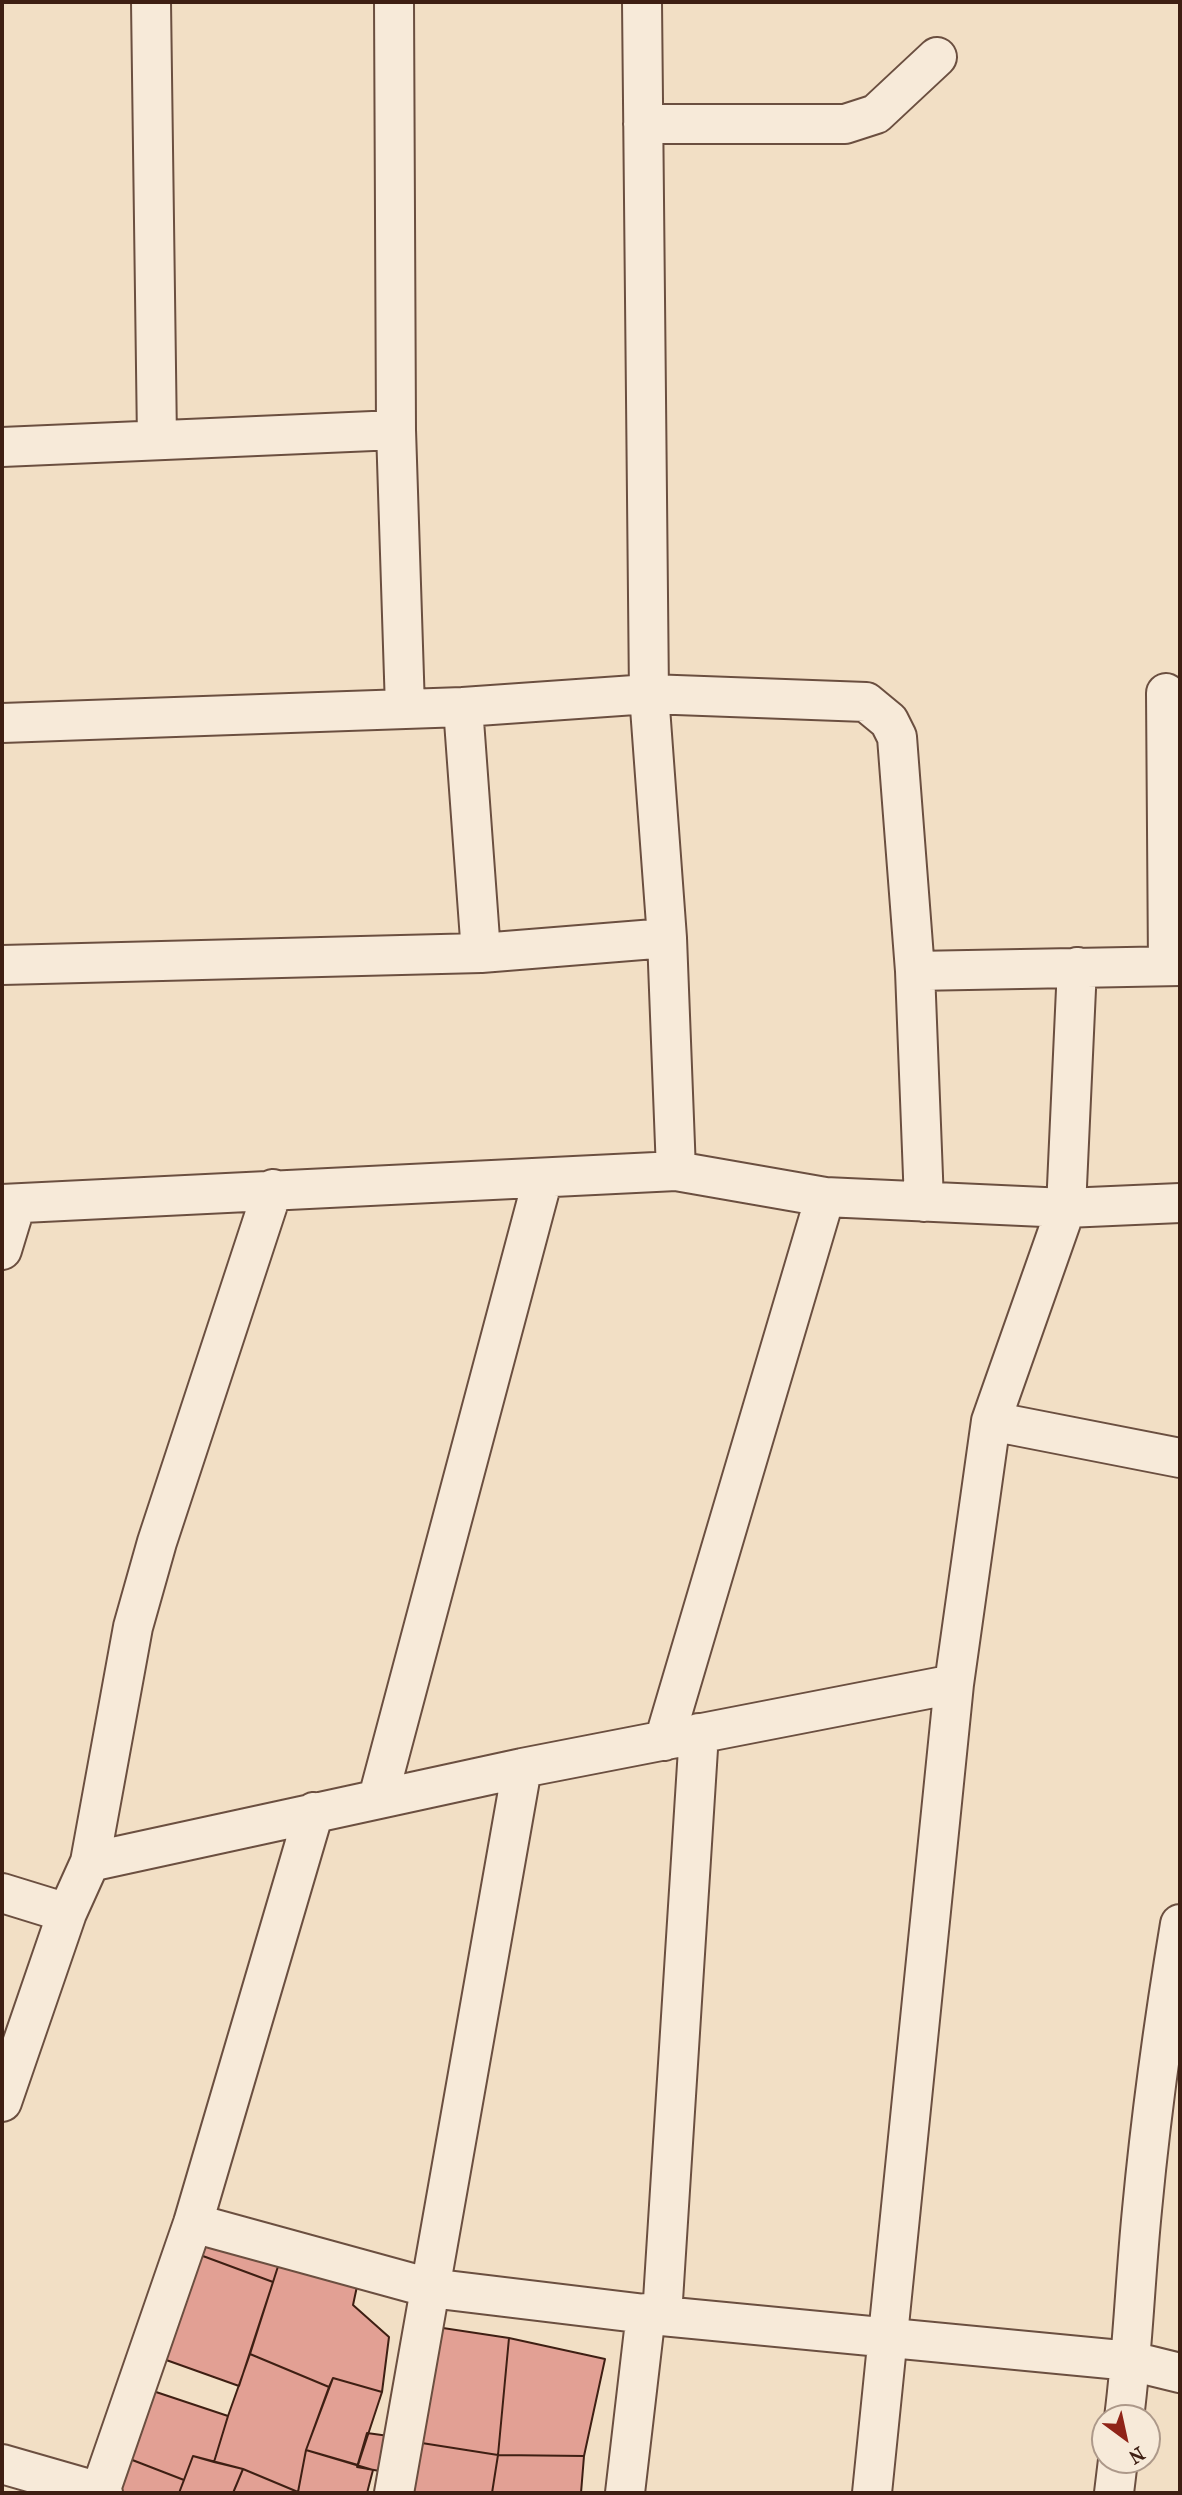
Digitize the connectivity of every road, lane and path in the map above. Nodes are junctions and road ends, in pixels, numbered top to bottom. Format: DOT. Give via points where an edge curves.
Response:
graph roads {
  1 [pos="151,2"];
  2 [pos="394,2"];
  3 [pos="642,2"];
  4 [pos="937,58"];
  5 [pos="643,124"];
  6 [pos="396,430"];
  7 [pos="157,440"];
  8 [pos="2,447"];
  9 [pos="1166,693"];
  10 [pos="649,694"];
  11 [pos="463,707"];
  12 [pos="404,708"];
  13 [pos="2,723"];
  14 [pos="667,937"];
  15 [pos="481,953"];
  16 [pos="2,965"];
  17 [pos="1174,966"];
  18 [pos="1077,967"];
  19 [pos="915,971"];
  20 [pos="676,1171"];
  21 [pos="543,1178"];
  22 [pos="273,1189"];
  23 [pos="825,1197"];
  24 [pos="925,1202"];
  25 [pos="1180,1203"];
  26 [pos="9,1204"];
  27 [pos="1066,1208"];
  28 [pos="2,1250"];
  29 [pos="991,1421"];
  30 [pos="1180,1458"];
  31 [pos="954,1684"];
  32 [pos="681,1737"];
  33 [pos="522,1768"];
  34 [pos="378,1798"];
  35 [pos="314,1812"];
  36 [pos="90,1862"];
  37 [pos="2,1893"];
  38 [pos="68,1913"];
  39 [pos="1180,1924"];
  40 [pos="1168,2089"];
  41 [pos="2,2102"];
  42 [pos="193,2223"];
  43 [pos="430,2288"];
  44 [pos="654,2315"];
  45 [pos="889,2337"];
  46 [pos="1131,2361"];
  47 [pos="1180,2373"];
  48 [pos="1126,2404"];
  49 [pos="2,2464"];
  50 [pos="1116,2474"];
  51 [pos="101,2493"];
  52 [pos="394,2493"];
  53 [pos="625,2493"];
  54 [pos="872,2493"];
  55 [pos="1114,2493"];
  1 -- 7 [label="street"];
  2 -- 6 [label="street"];
  3 -- 5 [label="street"];
  4 -- 5 [label="street" via="876,114 845,124"];
  5 -- 10 [label="street"];
  6 -- 7 [label="street"];
  6 -- 12 [label="street"];
  7 -- 8 [label="street"];
  9 -- 17 [label="street"];
  10 -- 11 [label="street"];
  10 -- 14 [label="street"];
  10 -- 19 [label="street" via="866,702 889,721 897,737"];
  11 -- 12 [label="street"];
  11 -- 15 [label="street"];
  12 -- 13 [label="street"];
  14 -- 15 [label="street"];
  14 -- 20 [label="street"];
  15 -- 16 [label="street"];
  17 -- 18 [label="street"];
  18 -- 19 [label="street"];
  18 -- 27 [label="street"];
  19 -- 24 [label="street"];
  20 -- 21 [label="street"];
  20 -- 23 [label="street"];
  21 -- 22 [label="street"];
  21 -- 34 [label="street"];
  22 -- 26 [label="street"];
  22 -- 36 [label="street" via="136,1615"];
  23 -- 24 [label="street"];
  23 -- 32 [label="street"];
  24 -- 27 [label="street"];
  25 -- 27 [label="street"];
  26 -- 28 [label="street"];
  27 -- 29 [label="street"];
  29 -- 30 [label="street"];
  29 -- 31 [label="street"];
  31 -- 32 [label="street"];
  31 -- 45 [label="street"];
  32 -- 33 [label="street"];
  32 -- 44 [label="street"];
  33 -- 34 [label="street"];
  33 -- 43 [label="street"];
  34 -- 35 [label="street"];
  35 -- 36 [label="street"];
  35 -- 42 [label="street"];
  36 -- 38 [label="street"];
  37 -- 38 [label="street"];
  38 -- 41 [label="street"];
  39 -- 40 [label="street"];
  40 -- 46 [label="street" via="1142,2212"];
  42 -- 43 [label="street"];
  42 -- 51 [label="street"];
  43 -- 44 [label="street"];
  43 -- 52 [label="street"];
  44 -- 45 [label="street"];
  44 -- 53 [label="street"];
  45 -- 46 [label="street"];
  45 -- 54 [label="street"];
  46 -- 47 [label="street"];
  46 -- 48 [label="street"];
  49 -- 51 [label="street"];
  50 -- 55 [label="street"];
}
